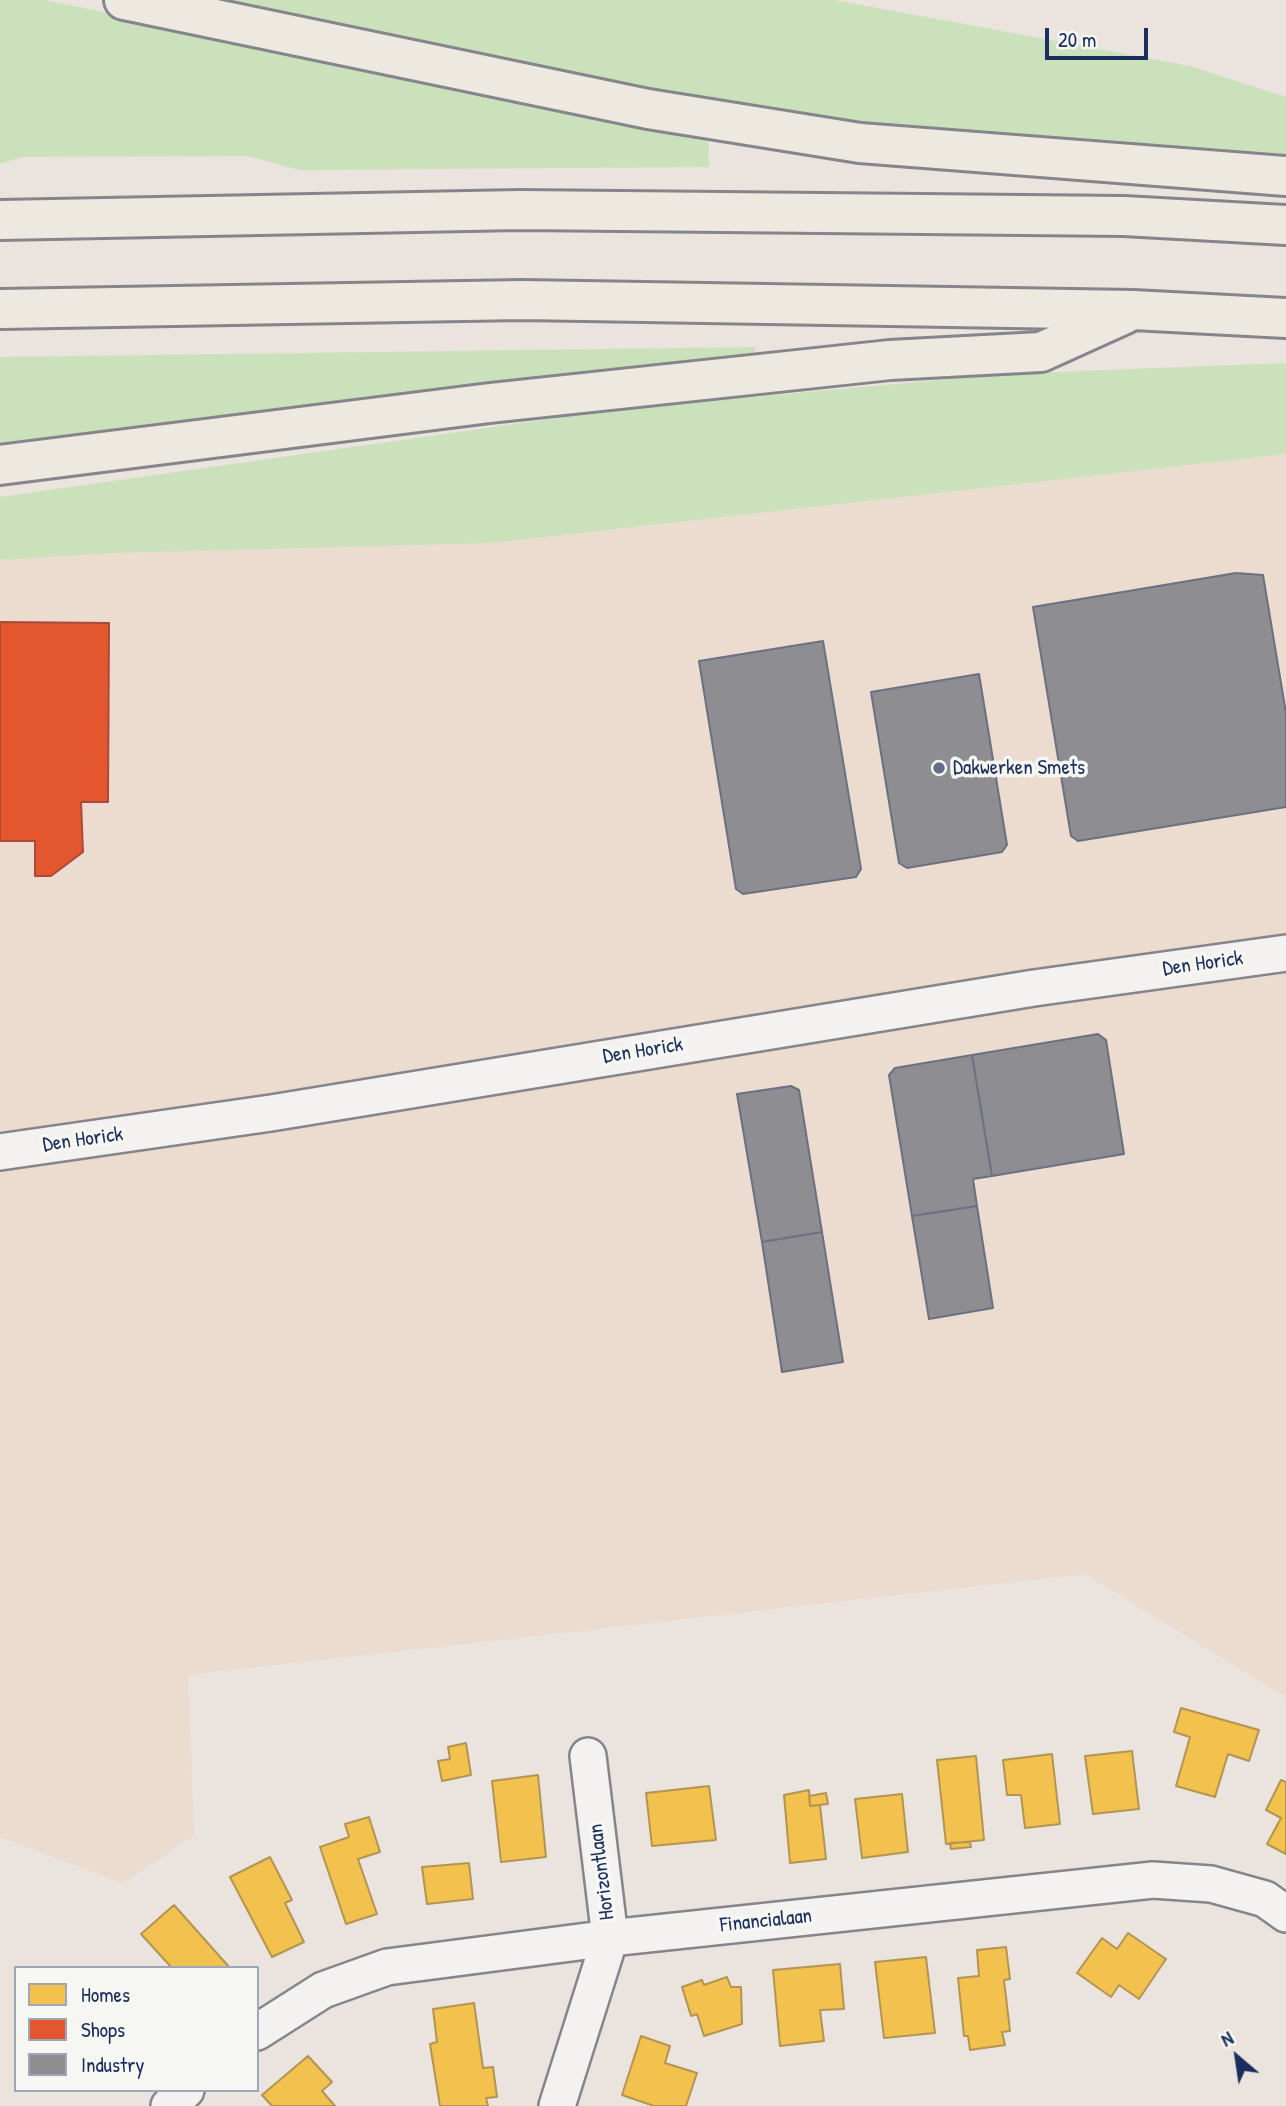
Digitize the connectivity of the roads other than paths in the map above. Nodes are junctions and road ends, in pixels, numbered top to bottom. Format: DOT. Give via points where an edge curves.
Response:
graph roads {
  1 [pos="124,0"];
  2 [pos="1272,176"];
  3 [pos="1124,216"];
  4 [pos="0,220"];
  5 [pos="1286,225"];
  6 [pos="0,309"];
  7 [pos="1133,310"];
  8 [pos="1286,318"];
  9 [pos="0,465"];
  10 [pos="1286,953"];
  11 [pos="0,1152"];
  12 [pos="588,1756"];
  13 [pos="1286,1914"];
  14 [pos="610,1938"];
  15 [pos="259,2031"];
  16 [pos="184,2092"];
  17 [pos="169,2106"];
  18 [pos="556,2106"];
  1 -- 2 [label="highway" via="648,109 860,143"];
  2 -- 3 [label="highway"];
  3 -- 4 [label="highway" via="520,210"];
  3 -- 5 [label="highway"];
  6 -- 7 [label="highway" via="522,300"];
  7 -- 8 [label="highway"];
  7 -- 9 [label="highway" via="1041,352 890,360 490,403"];
  10 -- 11 [label="street, Den Horick" via="1020,990 271,1113"];
  12 -- 14 [label="street, Horizontlaan"];
  13 -- 14 [label="street, Financialaan" via="1265,1899 1211,1884 1153,1880"];
  14 -- 15 [label="street, Financialaan" via="387,1967 324,1990"];
  14 -- 18 [label="street, Horizontlaan"];
  16 -- 17 [label="street"];
}
